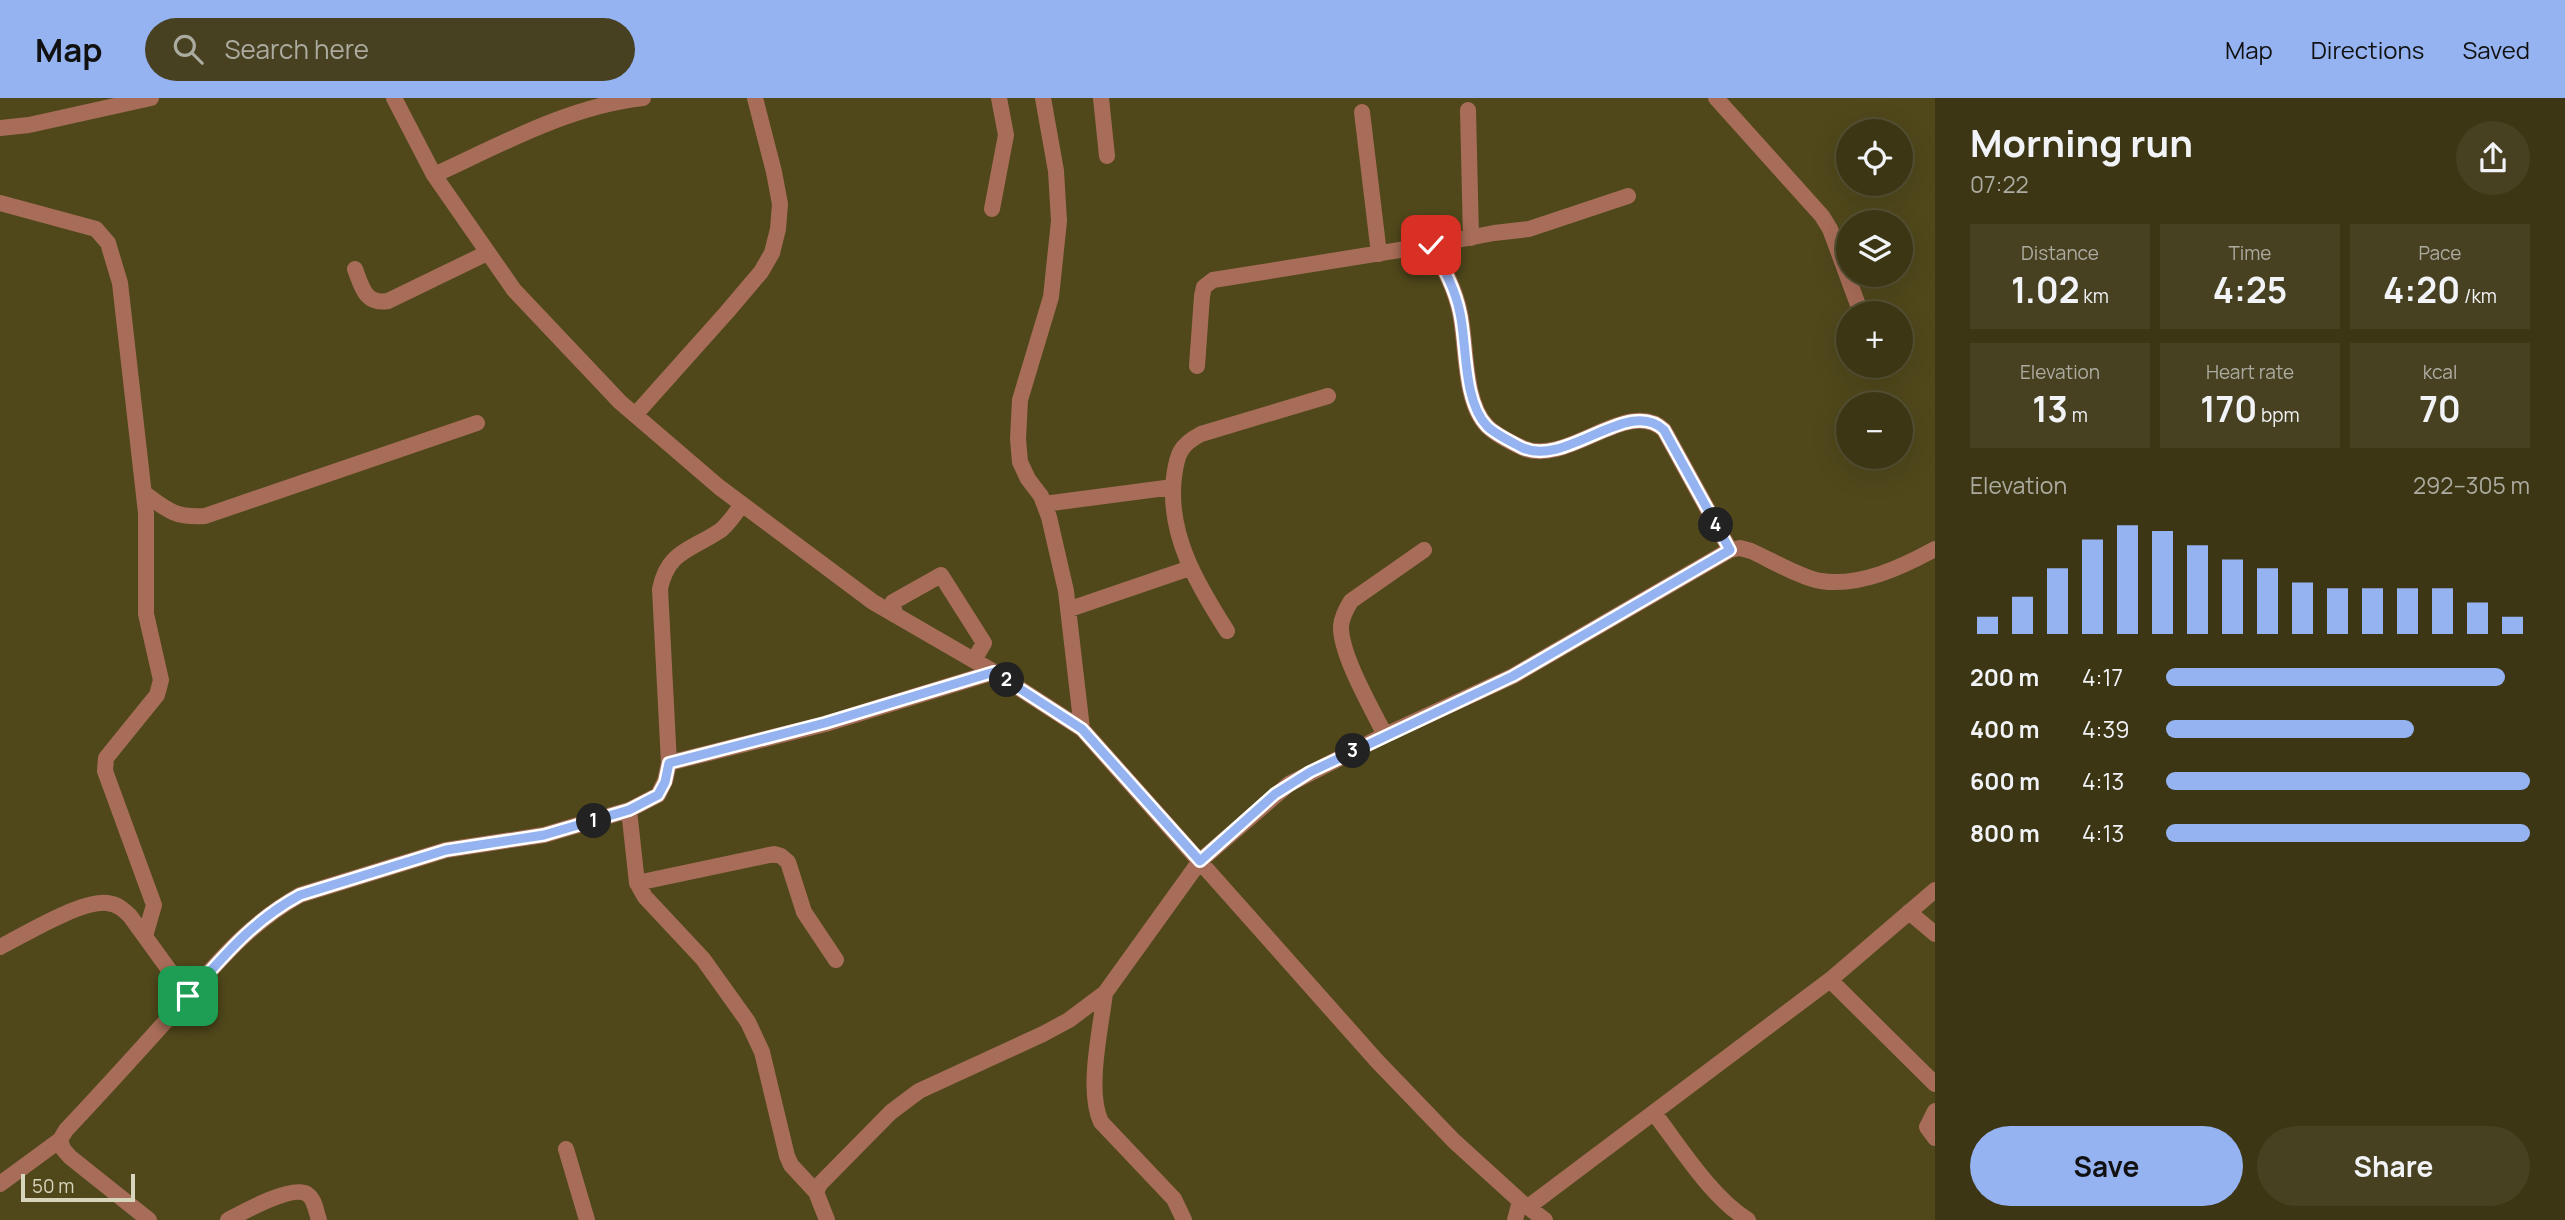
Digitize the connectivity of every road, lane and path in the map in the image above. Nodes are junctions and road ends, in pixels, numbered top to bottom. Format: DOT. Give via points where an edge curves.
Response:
graph roads {
  1 [pos="151,98"];
  2 [pos="394,98"];
  3 [pos="643,98"];
  4 [pos="755,98"];
  5 [pos="999,98"];
  6 [pos="1043,98"];
  7 [pos="1101,98"];
  8 [pos="1716,98"];
  9 [pos="1468,110"];
  10 [pos="1362,112"];
  11 [pos="0,128"];
  12 [pos="1107,156"];
  13 [pos="433,175"];
  14 [pos="1628,196"];
  15 [pos="0,203"];
  16 [pos="992,209"];
  17 [pos="1471,238"];
  18 [pos="1431,245"];
  19 [pos="487,253"];
  20 [pos="1379,254"];
  21 [pos="355,269"];
  22 [pos="1857,301"];
  23 [pos="1197,366"];
  24 [pos="1328,396"];
  25 [pos="635,415"];
  26 [pos="477,423"];
  27 [pos="1173,487"];
  28 [pos="144,493"];
  29 [pos="742,504"];
  30 [pos="1044,504"];
  31 [pos="1935,549"];
  32 [pos="1424,550"];
  33 [pos="1730,550"];
  34 [pos="1190,568"];
  35 [pos="1070,609"];
  36 [pos="895,615"];
  37 [pos="1227,631"];
  38 [pos="974,660"];
  39 [pos="994,672"];
  40 [pos="1082,729"];
  41 [pos="1385,735"];
  42 [pos="669,763"];
  43 [pos="629,810"];
  44 [pos="1200,861"];
  45 [pos="637,883"];
  46 [pos="1935,890"];
  47 [pos="1909,912"];
  48 [pos="1935,933"];
  49 [pos="145,936"];
  50 [pos="0,947"];
  51 [pos="836,960"];
  52 [pos="1830,980"];
  53 [pos="1105,993"];
  54 [pos="188,996"];
  55 [pos="1935,1084"];
  56 [pos="1935,1111"];
  57 [pos="1654,1113"];
  58 [pos="1935,1138"];
  59 [pos="60,1140"];
  60 [pos="566,1149"];
  61 [pos="0,1184"];
  62 [pos="816,1192"];
  63 [pos="1524,1204"];
  64 [pos="149,1220"];
  65 [pos="228,1220"];
  66 [pos="319,1220"];
  67 [pos="587,1220"];
  68 [pos="827,1220"];
  69 [pos="1184,1220"];
  70 [pos="1515,1220"];
  71 [pos="1545,1220"];
  72 [pos="1748,1220"];
  1 -- 11 [label="street"];
  2 -- 13 [label="street"];
  3 -- 13 [label="street" via="544,125"];
  4 -- 25 [label="street" via="780,204 772,253 727,313"];
  5 -- 16 [label="street" via="1006,135"];
  6 -- 30 [label="street" via="1059,221 1051,297 1020,400 1018,439 1020,461"];
  7 -- 12 [label="street"];
  8 -- 22 [label="street" via="1822,216"];
  9 -- 17 [label="street"];
  10 -- 20 [label="street"];
  13 -- 19 [label="street"];
  14 -- 17 [label="street" via="1529,229"];
  15 -- 28 [label="street" via="96,229 108,243 120,283"];
  17 -- 18 [label="street"];
  18 -- 20 [label="street"];
  18 -- 33 [label="street" via="1456,294 1472,398 1488,427 1527,450 1541,451 1633,421 1657,423"];
  19 -- 21 [label="street" via="380,303 366,296"];
  19 -- 25 [label="street" via="514,290"];
  20 -- 23 [label="street" via="1213,280 1202,296"];
  24 -- 27 [label="street" via="1187,442 1176,463"];
  25 -- 29 [label="street"];
  26 -- 28 [label="street" via="205,516 186,517"];
  27 -- 30 [label="street"];
  27 -- 34 [label="street" via="1176,525"];
  28 -- 49 [label="street" via="146,614 160,680 157,695 106,758 105,771 155,905"];
  29 -- 36 [label="street"];
  29 -- 42 [label="street" via="722,529 674,557 663,576"];
  30 -- 35 [label="street"];
  31 -- 33 [label="street" via="1880,573 1835,582 1819,581 1751,551"];
  32 -- 41 [label="street" via="1351,601 1341,624 1346,650"];
  33 -- 41 [label="street" via="1513,676"];
  34 -- 35 [label="street"];
  34 -- 37 [label="street"];
  35 -- 40 [label="street"];
  36 -- 38 [label="street"];
  36 -- 38 [label="street" via="893,602 941,575 984,643"];
  38 -- 39 [label="street"];
  39 -- 40 [label="street"];
  39 -- 42 [label="street" via="845,718"];
  40 -- 44 [label="street"];
  41 -- 44 [label="street" via="1289,784"];
  42 -- 43 [label="street" via="658,795"];
  43 -- 45 [label="street"];
  43 -- 54 [label="street" via="544,835 446,850 300,895 244,933"];
  44 -- 53 [label="street"];
  44 -- 63 [label="street" via="1377,1061 1454,1141"];
  45 -- 51 [label="street" via="781,856 788,862 811,926"];
  45 -- 62 [label="street" via="703,959 748,1022 762,1052 787,1156"];
  46 -- 47 [label="street"];
  47 -- 48 [label="street"];
  47 -- 52 [label="street"];
  49 -- 50 [label="street" via="121,907 95,903"];
  49 -- 54 [label="street"];
  52 -- 55 [label="street"];
  52 -- 57 [label="street"];
  53 -- 62 [label="street" via="1043,1034 905,1100"];
  53 -- 69 [label="street" via="1095,1109 1101,1122 1174,1199"];
  54 -- 59 [label="street"];
  56 -- 58 [label="street" via="1927,1126"];
  57 -- 63 [label="street"];
  57 -- 72 [label="street" via="1721,1198"];
  59 -- 61 [label="street"];
  59 -- 64 [label="street" via="70,1157"];
  60 -- 67 [label="street"];
  62 -- 68 [label="street"];
  63 -- 70 [label="street"];
  63 -- 71 [label="street"];
  65 -- 66 [label="street" via="281,1195 300,1192 314,1202"];
}
